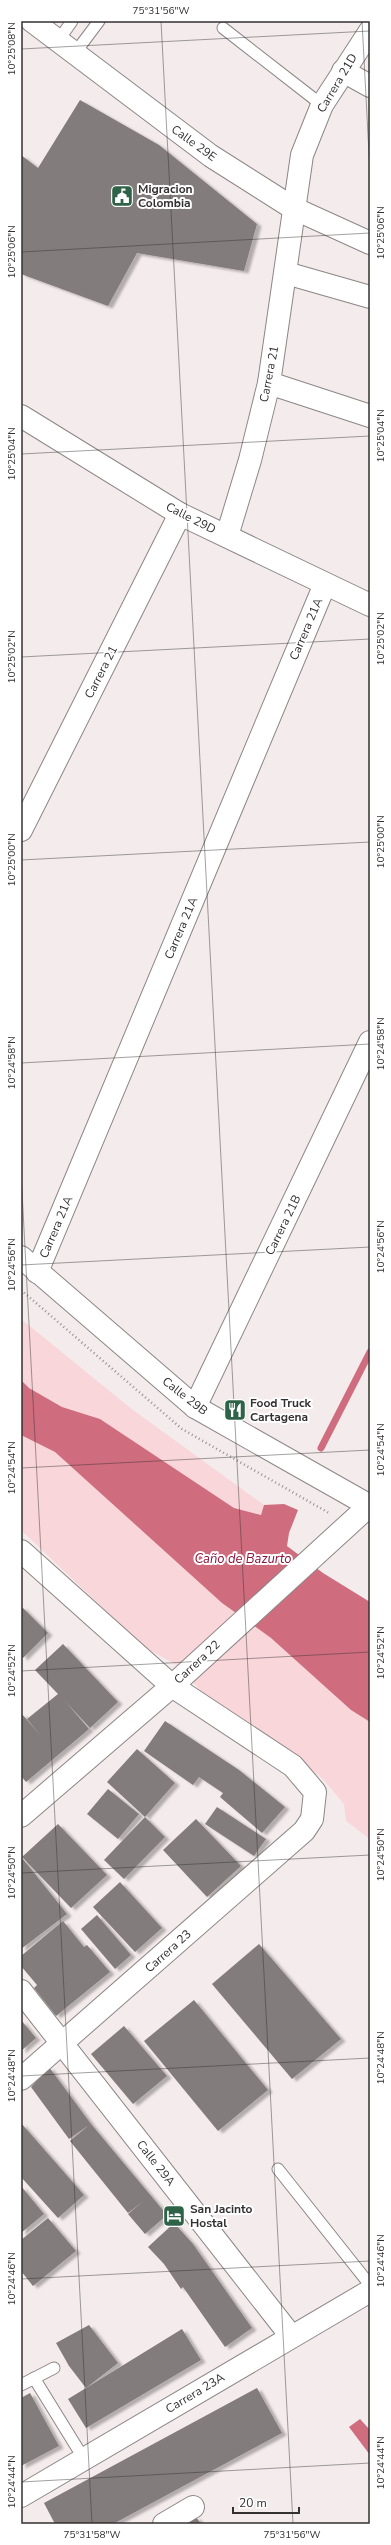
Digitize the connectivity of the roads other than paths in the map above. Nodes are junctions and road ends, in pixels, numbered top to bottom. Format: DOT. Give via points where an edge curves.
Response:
graph roads {
  1 [pos="32,21"];
  2 [pos="72,21"];
  3 [pos="99,21"];
  4 [pos="223,28"];
  5 [pos="370,31"];
  6 [pos="67,47"];
  7 [pos="342,71"];
  8 [pos="370,86"];
  9 [pos="322,105"];
  10 [pos="293,208"];
  11 [pos="370,243"];
  12 [pos="286,273"];
  13 [pos="370,297"];
  14 [pos="269,383"];
  15 [pos="21,416"];
  16 [pos="370,416"];
  17 [pos="180,514"];
  18 [pos="227,536"];
  19 [pos="325,584"];
  20 [pos="370,605"];
  21 [pos="21,830"];
  22 [pos="370,1042"];
  23 [pos="21,1257"];
  24 [pos="37,1272"];
  25 [pos="195,1407"];
  26 [pos="370,1506"];
  27 [pos="21,1551"];
  28 [pos="172,1686"];
  29 [pos="21,1816"];
  30 [pos="21,1991"];
  31 [pos="63,2045"];
  32 [pos="21,2079"];
  33 [pos="278,2169"];
  34 [pos="370,2285"];
  35 [pos="370,2291"];
  36 [pos="291,2336"];
  37 [pos="54,2368"];
  38 [pos="34,2378"];
  39 [pos="21,2386"];
  40 [pos="84,2459"];
  41 [pos="21,2496"];
  42 [pos="193,2507"];
  43 [pos="164,2524"];
  1 -- 6 [label="street, Calle 29E"];
  2 -- 6 [label="lane"];
  3 -- 6 [label="lane"];
  4 -- 9 [label="lane"];
  5 -- 7 [label="street, Carrera 21D"];
  6 -- 10 [label="street, Calle 29E" via="211,156"];
  7 -- 8 [label="street"];
  7 -- 9 [label="street, Carrera 21D"];
  9 -- 10 [label="street, Carrera 21D" via="302,155"];
  10 -- 11 [label="street, Calle 29E"];
  10 -- 12 [label="street, Carrera 21"];
  12 -- 13 [label="street"];
  12 -- 14 [label="street, Carrera 21"];
  14 -- 16 [label="street"];
  14 -- 18 [label="street, Carrera 21" via="250,460"];
  15 -- 17 [label="street, Calle 29D"];
  17 -- 18 [label="street, Calle 29D"];
  17 -- 21 [label="street, Carrera 21"];
  18 -- 19 [label="street, Calle 29D"];
  19 -- 20 [label="street, Calle 29D"];
  19 -- 24 [label="street, Carrera 21A"];
  22 -- 25 [label="street, Carrera 21B"];
  23 -- 24 [label="street, Calle 29B"];
  24 -- 25 [label="street, Calle 29B"];
  25 -- 26 [label="street, Calle 29B"];
  26 -- 28 [label="street, Carrera 22"];
  27 -- 28 [label="street"];
  28 -- 29 [label="street, Carrera 22"];
  28 -- 31 [label="street, Carrera 23" via="293,1766 315,1792 312,1819 304,1831"];
  30 -- 31 [label="street, Calle 29A"];
  31 -- 32 [label="street, Carrera 23"];
  31 -- 36 [label="street, Calle 29A"];
  33 -- 34 [label="lane"];
  35 -- 36 [label="street, Carrera 23A"];
  36 -- 40 [label="street, Carrera 23A"];
  37 -- 38 [label="lane"];
  38 -- 39 [label="lane"];
  38 -- 40 [label="lane"];
  40 -- 41 [label="street, Carrera 23A"];
  42 -- 43 [label="street"];
}
